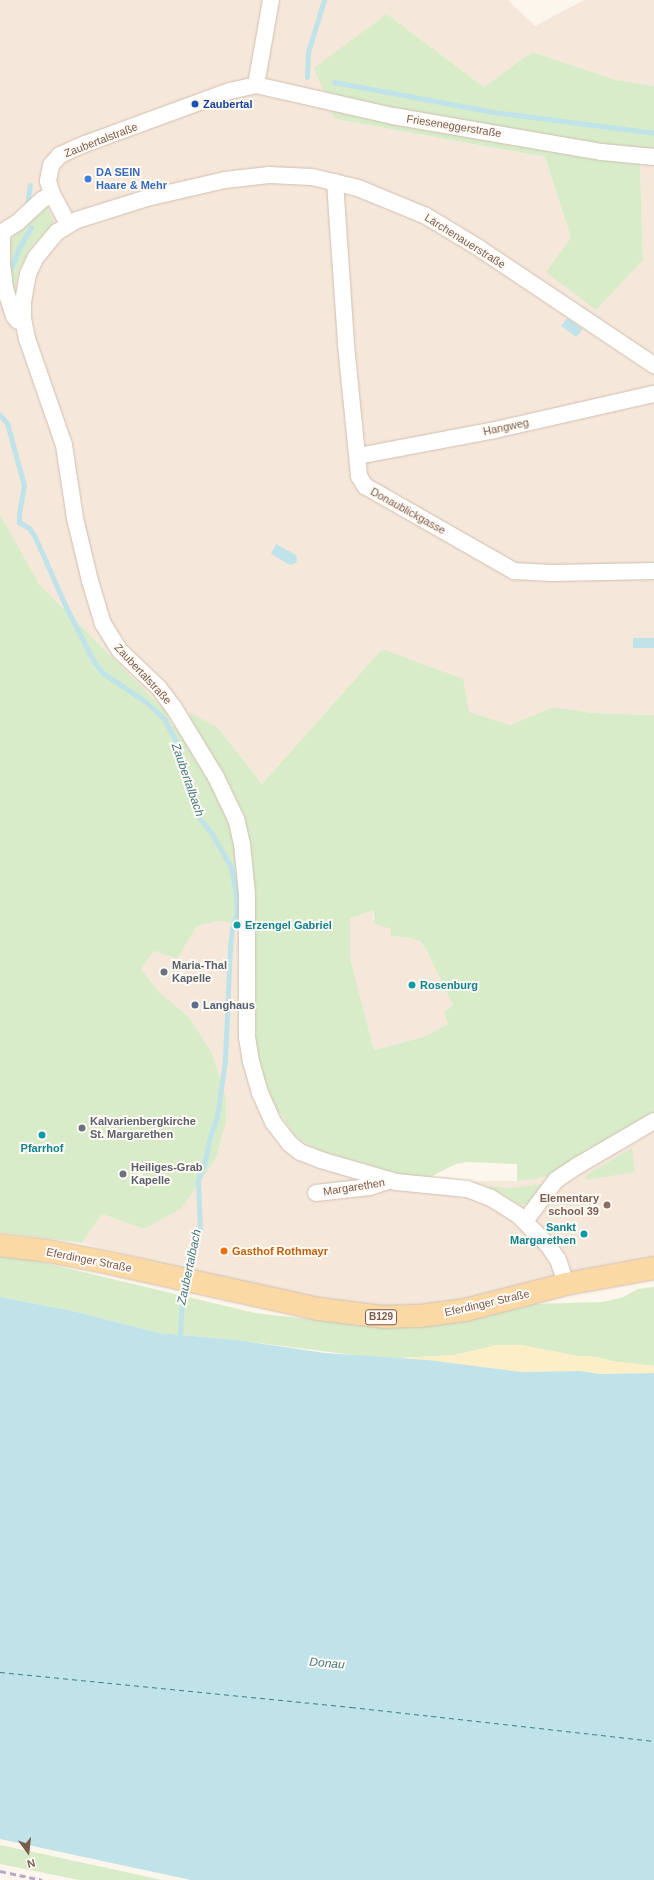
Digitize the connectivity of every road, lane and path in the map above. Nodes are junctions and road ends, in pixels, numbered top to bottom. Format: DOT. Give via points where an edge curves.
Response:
graph roads {
  1 [pos="271,0"];
  2 [pos="256,85"];
  3 [pos="652,157"];
  4 [pos="335,182"];
  5 [pos="52,194"];
  6 [pos="68,224"];
  7 [pos="2,230"];
  8 [pos="24,324"];
  9 [pos="654,365"];
  10 [pos="654,394"];
  11 [pos="358,456"];
  12 [pos="654,571"];
  13 [pos="654,1120"];
  14 [pos="391,1180"];
  15 [pos="316,1193"];
  16 [pos="525,1221"];
  17 [pos="0,1245"];
  18 [pos="644,1270"];
  19 [pos="566,1284"];
  1 -- 2 [label="street"];
  2 -- 3 [label="street, Frieseneggerstraße" via="393,116 602,152"];
  2 -- 5 [label="street, Zaubertalstraße" via="223,94 60,155 51,165 48,181"];
  4 -- 6 [label="street, Lärchenauerstraße" via="288,175 244,176 147,198"];
  4 -- 9 [label="street, Lärchenauerstraße" via="403,205 448,228"];
  4 -- 11 [label="street, Donaublickgasse" via="346,345"];
  5 -- 6 [label="street, Zaubertalstraße"];
  5 -- 7 [label="street" via="17,223"];
  6 -- 8 [label="street, Zaubertalstraße" via="47,242 32,266 22,307"];
  7 -- 8 [label="street" via="6,288 14,316"];
  8 -- 14 [label="street, Zaubertalstraße" via="64,445 75,518 103,624 117,647 174,708 226,794 238,824 248,915 247,1037 264,1104 282,1136 300,1152"];
  10 -- 11 [label="street, Hangweg" via="495,430"];
  11 -- 12 [label="street, Donaublickgasse" via="359,476 365,486 514,571"];
  13 -- 16 [label="street" via="559,1178 548,1188 538,1206"];
  14 -- 15 [label="street, Margarethen" via="370,1187"];
  14 -- 16 [label="street, Zaubertalstraße" via="472,1190 506,1206"];
  16 -- 19 [label="street, Zaubertalstraße" via="553,1252"];
  17 -- 19 [label="main road, Eferdinger Straße / B129" via="64,1254 319,1309 383,1317 420,1316 466,1310"];
  18 -- 19 [label="main road, Eferdinger Straße / B129"];
}
